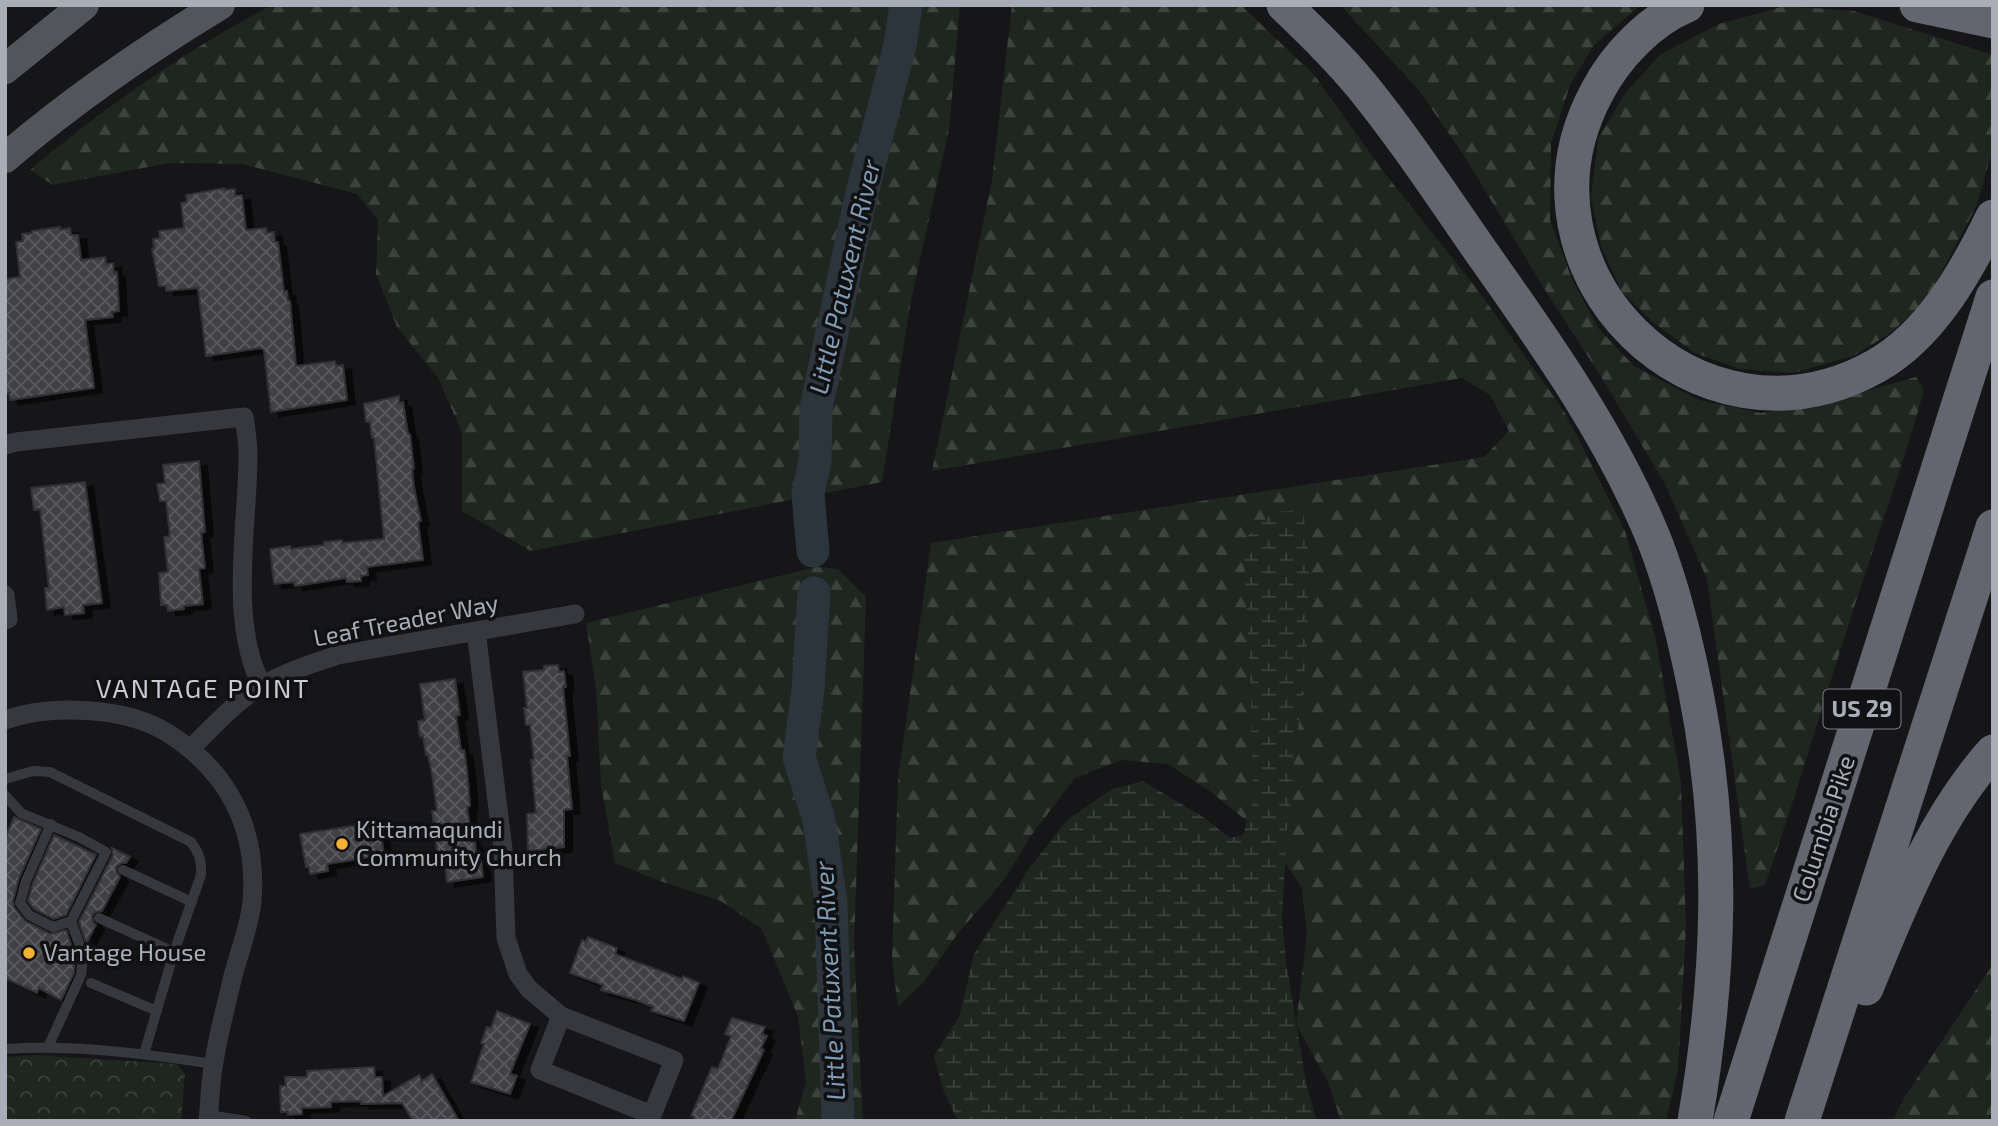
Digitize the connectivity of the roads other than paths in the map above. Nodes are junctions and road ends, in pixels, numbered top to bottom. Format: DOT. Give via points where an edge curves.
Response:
graph roads {
  1 [pos="84,5"];
  2 [pos="220,5"];
  3 [pos="1284,5"];
  4 [pos="1687,5"];
  5 [pos="1917,5"];
  6 [pos="1955,5"];
  7 [pos="1993,20"];
  8 [pos="5,69"];
  9 [pos="5,158"];
  10 [pos="1993,217"];
  11 [pos="1993,297"];
  12 [pos="5,445"];
  13 [pos="1993,527"];
  14 [pos="5,595"];
  15 [pos="575,614"];
  16 [pos="5,620"];
  17 [pos="476,631"];
  18 [pos="262,686"];
  19 [pos="5,720"];
  20 [pos="191,748"];
  21 [pos="1993,752"];
  22 [pos="5,779"];
  23 [pos="5,795"];
  24 [pos="51,824"];
  25 [pos="123,870"];
  26 [pos="192,902"];
  27 [pos="99,918"];
  28 [pos="71,921"];
  29 [pos="174,952"];
  30 [pos="91,983"];
  31 [pos="157,1011"];
  32 [pos="561,1016"];
  33 [pos="48,1047"];
  34 [pos="5,1049"];
  35 [pos="144,1054"];
  36 [pos="214,1064"];
  37 [pos="209,1118"];
  38 [pos="246,1121"];
  39 [pos="1695,1121"];
  40 [pos="1731,1121"];
  41 [pos="1802,1121"];
  42 [pos="1811,1121"];
  1 -- 8 [label="main road"];
  2 -- 9 [label="main road" via="117,69"];
  3 -- 39 [label="highway" via="1361,85 1543,340 1610,450 1654,542 1689,657 1710,772 1714,827 1714,986"];
  4 -- 10 [label="highway" via="1628,48 1605,77 1587,109 1575,148 1572,180 1581,245 1595,282 1643,344 1672,365 1748,391 1822,388 1854,376 1904,346 1931,318 1971,260"];
  5 -- 7 [label="highway"];
  6 -- 7 [label="main road"];
  11 -- 40 [label="highway, Columbia Pike / US 29"];
  12 -- 18 [label="street" via="244,417 248,453 242,595 254,671"];
  13 -- 41 [label="highway, US 29"];
  14 -- 16 [label="street"];
  15 -- 17 [label="street, Leaf Treader Way"];
  17 -- 18 [label="street, Leaf Treader Way" via="338,655"];
  17 -- 32 [label="street" via="503,849 506,938 518,974"];
  18 -- 20 [label="street, Leaf Treader Way"];
  19 -- 20 [label="street" via="45,712 114,714 139,719"];
  20 -- 36 [label="street" via="213,769 243,819 253,876 252,904"];
  21 -- 42 [label="highway" via="1938,827"];
  22 -- 26 [label="lane" via="33,771 50,772 191,842 202,862"];
  23 -- 24 [label="lane" via="22,813"];
  24 -- 28 [label="lane" via="106,852"];
  24 -- 28 [label="lane" via="20,903 29,915 53,927"];
  25 -- 26 [label="lane"];
  26 -- 29 [label="lane"];
  27 -- 29 [label="lane"];
  28 -- 33 [label="lane" via="83,955 80,975"];
  29 -- 31 [label="lane"];
  30 -- 31 [label="lane"];
  31 -- 35 [label="lane"];
  32 -- 32 [label="street" via="674,1060 652,1115 540,1070"];
  33 -- 34 [label="lane"];
  33 -- 35 [label="lane"];
  35 -- 36 [label="lane"];
  36 -- 37 [label="street"];
  37 -- 38 [label="lane"];
}
